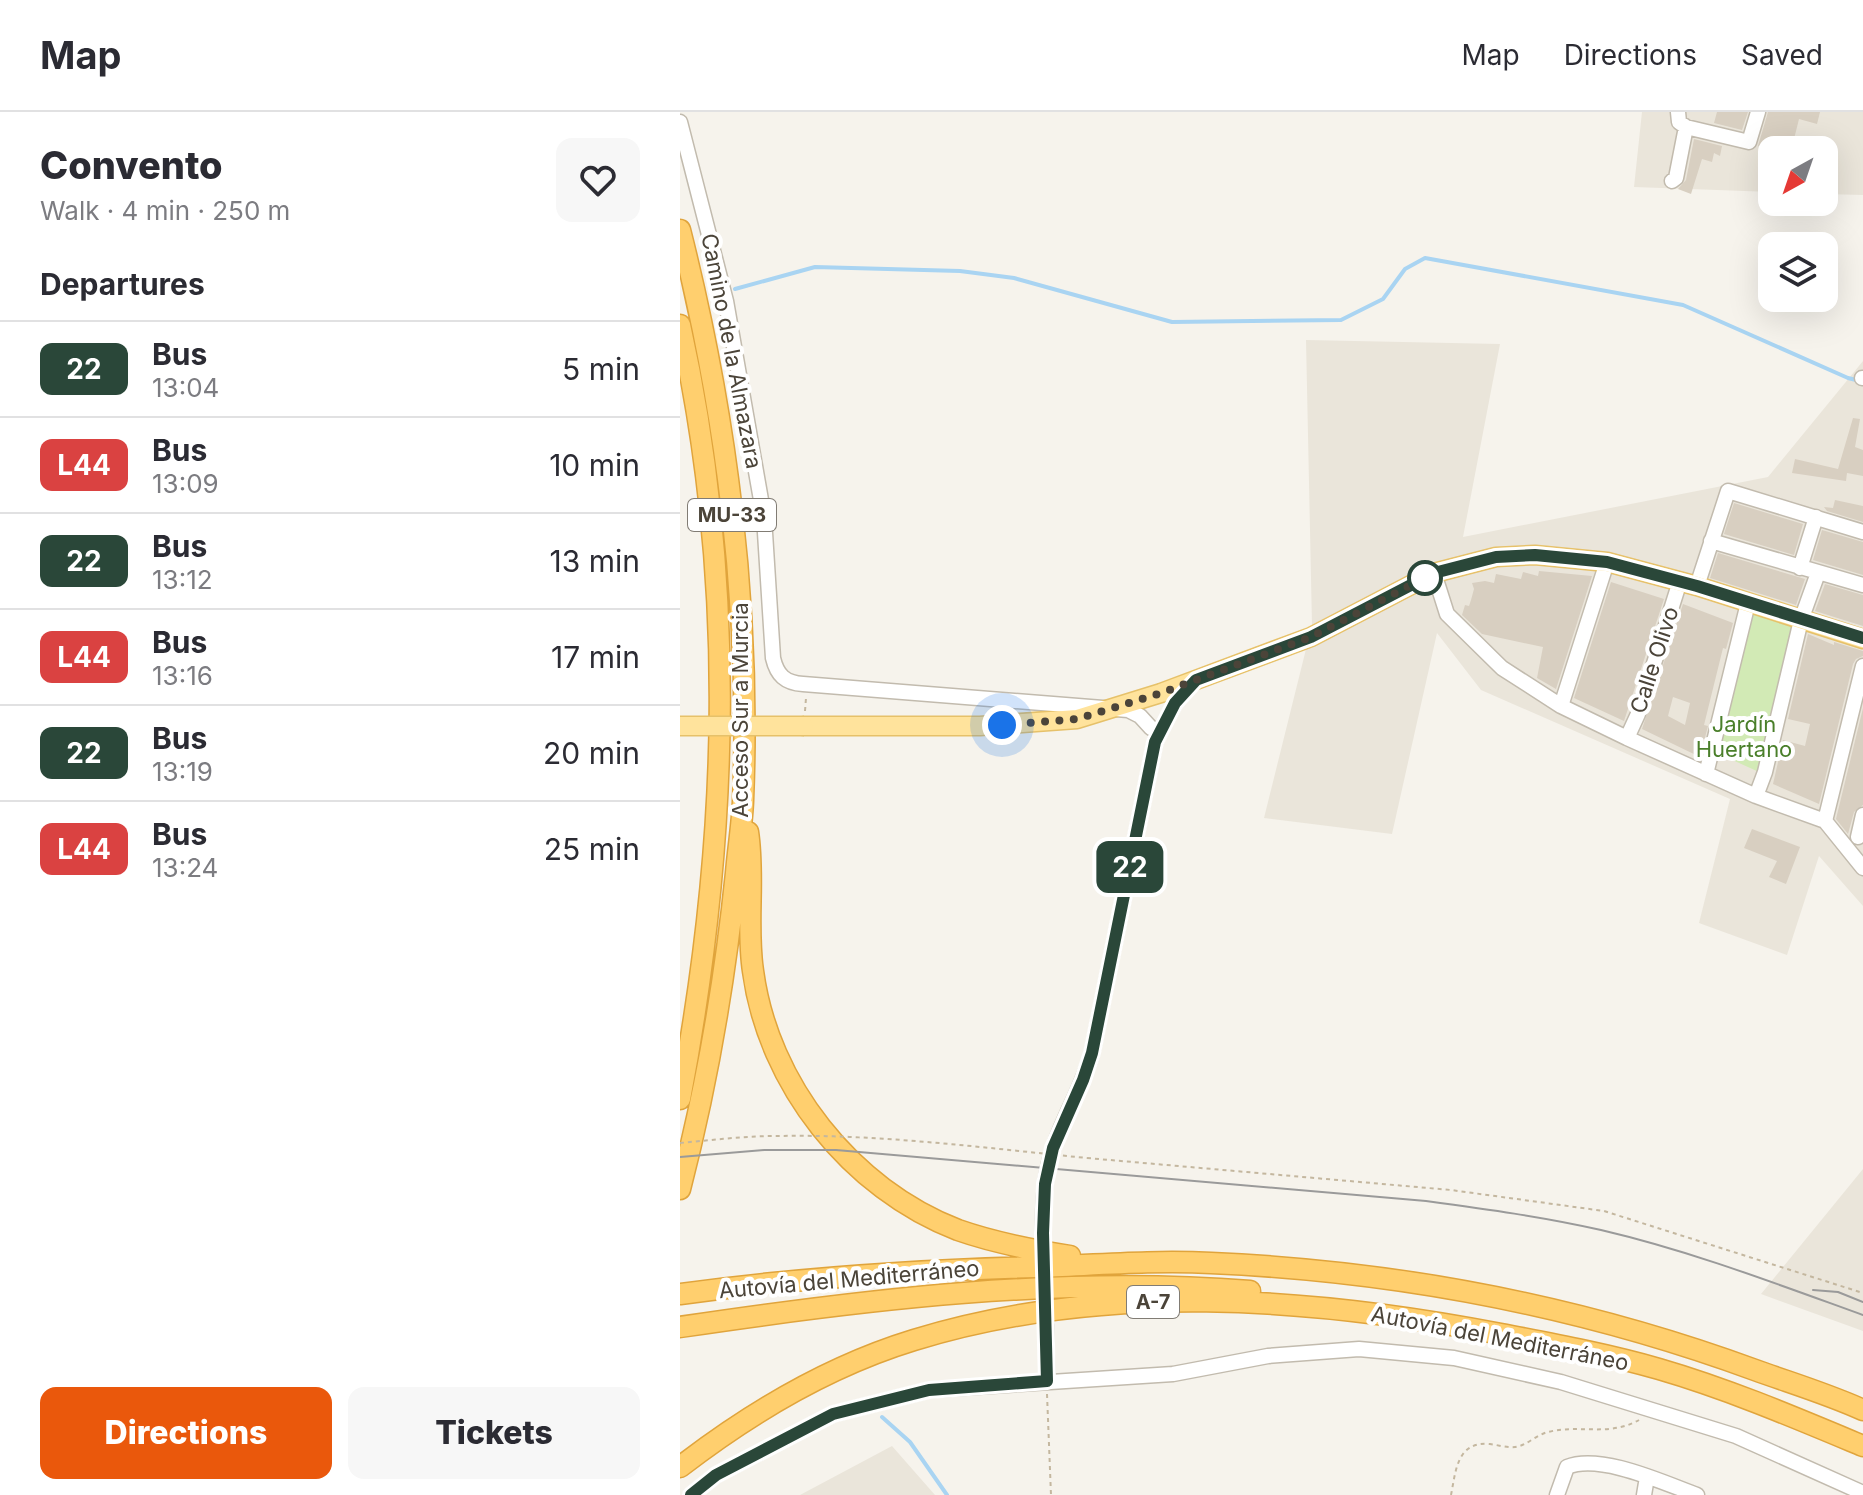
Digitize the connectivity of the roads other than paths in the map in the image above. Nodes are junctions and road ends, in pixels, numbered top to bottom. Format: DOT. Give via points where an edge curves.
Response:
graph roads {
  1 [pos="1678,112"];
  2 [pos="1758,112"];
  3 [pos="680,122"];
  4 [pos="1686,127"];
  5 [pos="1672,181"];
  6 [pos="680,230"];
  7 [pos="680,325"];
  8 [pos="1816,517"];
  9 [pos="1863,532"];
  10 [pos="1711,541"];
  11 [pos="1607,562"];
  12 [pos="1800,568"];
  13 [pos="1434,573"];
  14 [pos="1818,573"];
  15 [pos="1688,583"];
  16 [pos="1863,585"];
  17 [pos="1748,603"];
  18 [pos="1801,620"];
  19 [pos="1863,639"];
  20 [pos="1863,666"];
  21 [pos="1196,680"];
  22 [pos="1157,695"];
  23 [pos="1561,706"];
  24 [pos="1115,708"];
  25 [pos="1169,714"];
  26 [pos="680,726"];
  27 [pos="1153,735"];
  28 [pos="1627,738"];
  29 [pos="1706,774"];
  30 [pos="1756,796"];
  31 [pos="743,805"];
  32 [pos="1863,815"];
  33 [pos="1825,821"];
  34 [pos="1858,837"];
  35 [pos="1863,868"];
  36 [pos="680,1099"];
  37 [pos="680,1189"];
  38 [pos="1043,1233"];
  39 [pos="1113,1264"];
  40 [pos="688,1293"];
  41 [pos="1046,1325"];
  42 [pos="681,1327"];
  43 [pos="1659,1369"];
  44 [pos="1047,1381"];
  45 [pos="1863,1410"];
  46 [pos="1863,1446"];
  47 [pos="680,1467"];
  48 [pos="1647,1477"];
  49 [pos="1863,1493"];
  50 [pos="691,1495"];
  51 [pos="1557,1495"];
  52 [pos="1644,1495"];
  53 [pos="1697,1495"];
  1 -- 4 [label="street"];
  2 -- 4 [label="street" via="1749,142"];
  3 -- 24 [label="street, Camino de la Almazara" via="726,301 761,501 773,658 781,676 795,684"];
  4 -- 5 [label="street"];
  6 -- 31 [label="highway, Acceso Sur a Murcia / MU-33" via="710,360 728,471 740,615"];
  7 -- 36 [label="highway, Acceso Sur a Murcia / MU-33" via="709,506 721,697 710,917"];
  8 -- 9 [label="street"];
  8 -- 10 [label="street, Calle Olivo" via="1728,491"];
  8 -- 12 [label="street"];
  10 -- 12 [label="street"];
  10 -- 15 [label="street, Calle Olivo"];
  11 -- 13 [label="main road" via="1496,557"];
  11 -- 15 [label="main road"];
  11 -- 23 [label="street"];
  12 -- 14 [label="street"];
  13 -- 21 [label="main road" via="1311,637"];
  13 -- 23 [label="street" via="1447,614 1502,668"];
  14 -- 16 [label="street"];
  14 -- 18 [label="street"];
  15 -- 17 [label="main road"];
  15 -- 28 [label="street, Calle Olivo"];
  17 -- 18 [label="main road"];
  17 -- 29 [label="street"];
  18 -- 19 [label="main road"];
  18 -- 30 [label="street"];
  20 -- 33 [label="street"];
  21 -- 22 [label="main road"];
  21 -- 25 [label="street"];
  22 -- 24 [label="main road"];
  22 -- 25 [label="street" via="1168,704"];
  22 -- 27 [label="street" via="1151,707"];
  23 -- 28 [label="street"];
  24 -- 26 [label="main road, bridge" via="1023,725"];
  24 -- 27 [label="street" via="1134,712"];
  25 -- 27 [label="street"];
  27 -- 38 [label="street" via="1092,1053 1047,1172"];
  28 -- 29 [label="street"];
  29 -- 30 [label="street"];
  30 -- 33 [label="street"];
  31 -- 37 [label="highway, Acceso Sur a Murcia / MU-33" via="708,1072"];
  31 -- 39 [label="highway" via="752,858 750,935 760,1005 780,1062 820,1126 874,1180 956,1229 1002,1244"];
  32 -- 34 [label="street"];
  33 -- 35 [label="street"];
  39 -- 40 [label="highway, Autovía del Mediterráneo / A-7" via="861,1274"];
  39 -- 45 [label="highway, Autovía del Mediterráneo / A-7" via="1209,1262 1315,1270 1511,1299 1650,1334"];
  41 -- 44 [label="street"];
  42 -- 43 [label="highway" via="974,1292 1167,1287 1411,1308"];
  43 -- 46 [label="highway, Autovía del Mediterráneo / A-7"];
  43 -- 47 [label="highway, Autovía del Mediterráneo / A-7" via="1540,1341 1348,1311 1184,1302 1082,1306 961,1327 874,1355 807,1384"];
  44 -- 49 [label="street" via="1173,1374 1268,1356 1359,1349 1454,1358 1561,1382 1736,1436"];
  44 -- 50 [label="street" via="929,1390 833,1414 716,1475"];
  48 -- 51 [label="street" via="1598,1463 1576,1463 1567,1467"];
  48 -- 52 [label="street"];
  48 -- 53 [label="street"];
}
